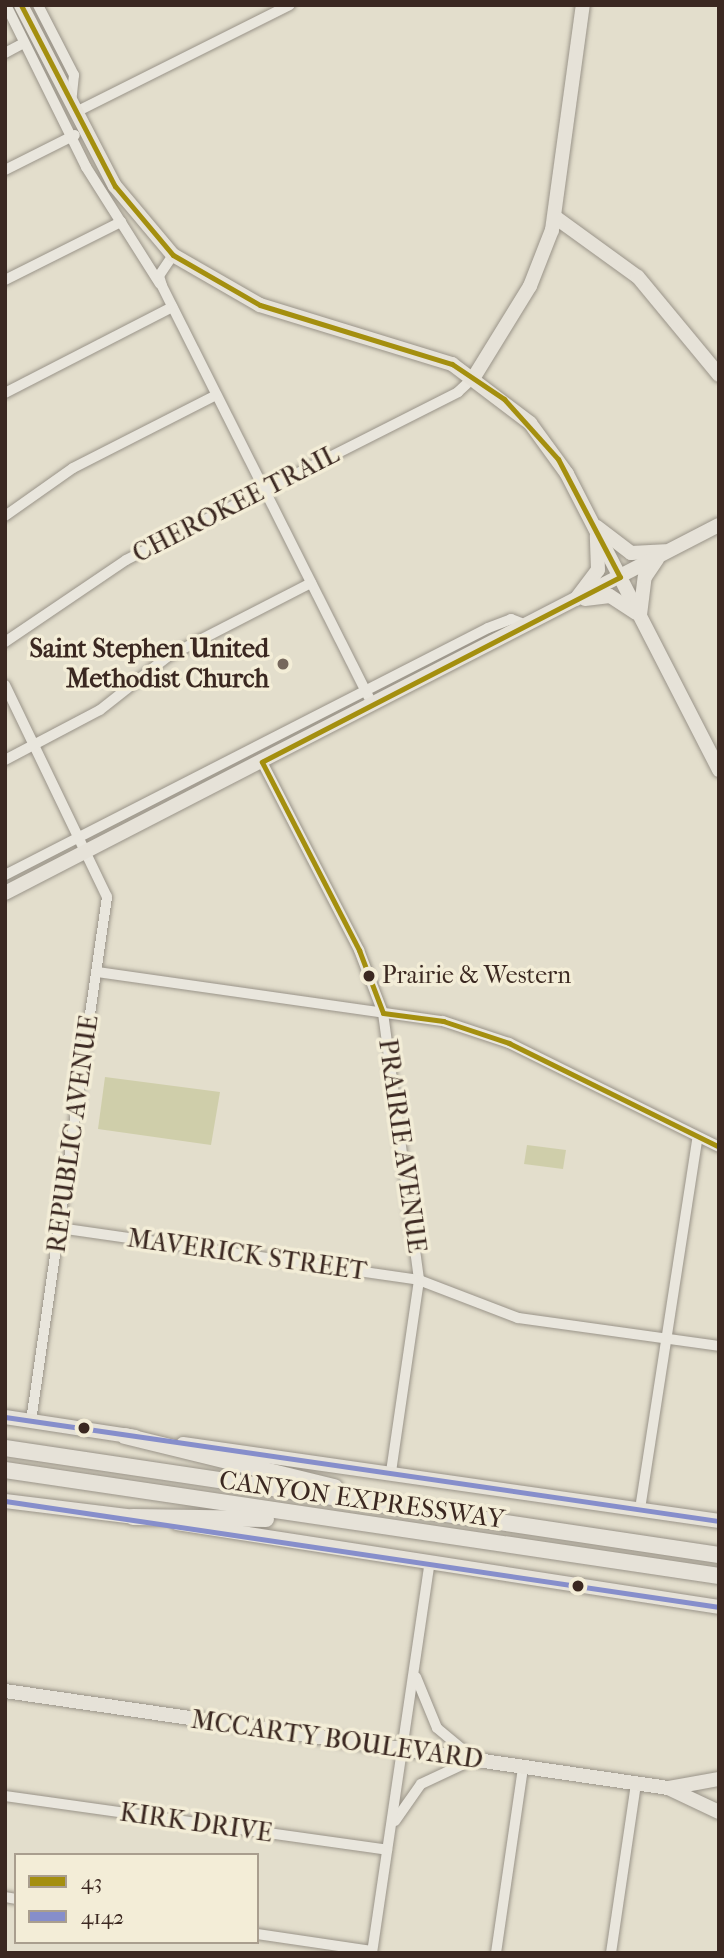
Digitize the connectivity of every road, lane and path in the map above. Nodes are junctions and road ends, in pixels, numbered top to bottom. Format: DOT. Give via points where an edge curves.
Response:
graph roads {
  1 [pos="6,5"];
  2 [pos="290,5"];
  3 [pos="583,5"];
  4 [pos="32,7"];
  5 [pos="24,43"];
  6 [pos="5,52"];
  7 [pos="48,74"];
  8 [pos="74,107"];
  9 [pos="85,130"];
  10 [pos="71,137"];
  11 [pos="5,170"];
  12 [pos="555,217"];
  13 [pos="121,222"];
  14 [pos="145,227"];
  15 [pos="133,237"];
  16 [pos="176,257"];
  17 [pos="5,280"];
  18 [pos="162,286"];
  19 [pos="172,307"];
  20 [pos="719,376"];
  21 [pos="474,377"];
  22 [pos="5,393"];
  23 [pos="216,395"];
  24 [pos="264,489"];
  25 [pos="5,516"];
  26 [pos="719,525"];
  27 [pos="595,527"];
  28 [pos="665,552"];
  29 [pos="620,577"];
  30 [pos="312,583"];
  31 [pos="576,600"];
  32 [pos="640,616"];
  33 [pos="527,625"];
  34 [pos="5,642"];
  35 [pos="5,685"];
  36 [pos="366,690"];
  37 [pos="373,705"];
  38 [pos="36,744"];
  39 [pos="5,760"];
  40 [pos="717,761"];
  41 [pos="262,762"];
  42 [pos="118,817"];
  43 [pos="126,831"];
  44 [pos="82,836"];
  45 [pos="89,850"];
  46 [pos="5,876"];
  47 [pos="5,893"];
  48 [pos="97,972"];
  49 [pos="383,1013"];
  50 [pos="696,1139"];
  51 [pos="719,1147"];
  52 [pos="59,1228"];
  53 [pos="419,1280"];
  54 [pos="666,1338"];
  55 [pos="719,1346"];
  56 [pos="5,1417"];
  57 [pos="31,1421"];
  58 [pos="125,1436"];
  59 [pos="5,1448"];
  60 [pos="5,1470"];
  61 [pos="391,1473"];
  62 [pos="5,1501"];
  63 [pos="640,1509"];
  64 [pos="446,1513"];
  65 [pos="133,1517"];
  66 [pos="331,1519"];
  67 [pos="719,1521"];
  68 [pos="719,1555"];
  69 [pos="430,1561"];
  70 [pos="719,1579"];
  71 [pos="719,1607"];
  72 [pos="414,1666"];
  73 [pos="5,1691"];
  74 [pos="403,1749"];
  75 [pos="476,1759"];
  76 [pos="523,1767"];
  77 [pos="719,1779"];
  78 [pos="636,1783"];
  79 [pos="668,1788"];
  80 [pos="5,1796"];
  81 [pos="719,1812"];
  82 [pos="390,1830"];
  83 [pos="387,1850"];
  84 [pos="259,1934"];
  85 [pos="372,1952"];
  86 [pos="496,1953"];
  87 [pos="611,1953"];
  1 -- 5 [label="street"];
  2 -- 8 [label="street"];
  3 -- 12 [label="main road"];
  4 -- 7 [label="main road"];
  4 -- 8 [label="street" via="74,75"];
  5 -- 6 [label="street"];
  5 -- 7 [label="street"];
  7 -- 8 [label="main road"];
  7 -- 10 [label="street"];
  8 -- 9 [label="main road"];
  9 -- 10 [label="street"];
  9 -- 14 [label="main road"];
  10 -- 11 [label="street"];
  10 -- 13 [label="street"];
  12 -- 20 [label="main road" via="638,277"];
  12 -- 21 [label="main road" via="530,286"];
  13 -- 15 [label="street"];
  13 -- 17 [label="street"];
  14 -- 15 [label="street"];
  14 -- 16 [label="main road"];
  15 -- 18 [label="street"];
  16 -- 18 [label="street" via="159,276"];
  16 -- 21 [label="main road" via="260,305 404,345"];
  18 -- 19 [label="street"];
  19 -- 22 [label="street"];
  19 -- 23 [label="street"];
  21 -- 24 [label="street, CHEROKEE TRAIL" via="458,392"];
  21 -- 27 [label="main road" via="541,435"];
  23 -- 24 [label="street"];
  23 -- 25 [label="street" via="74,468"];
  24 -- 30 [label="street"];
  24 -- 34 [label="street, CHEROKEE TRAIL" via="125,560"];
  26 -- 28 [label="main road"];
  27 -- 28 [label="main road" via="631,553"];
  27 -- 29 [label="main road"];
  27 -- 31 [label="main road" via="598,570"];
  28 -- 29 [label="main road"];
  28 -- 32 [label="main road" via="645,577"];
  29 -- 31 [label="main road"];
  29 -- 32 [label="main road"];
  30 -- 36 [label="street"];
  30 -- 38 [label="street" via="167,657 100,710"];
  31 -- 32 [label="main road" via="610,596"];
  31 -- 33 [label="main road"];
  32 -- 40 [label="main road"];
  33 -- 36 [label="street" via="499,622"];
  33 -- 37 [label="main road"];
  35 -- 38 [label="street, REPUBLIC AVENUE"];
  36 -- 37 [label="street"];
  36 -- 42 [label="street"];
  37 -- 41 [label="main road"];
  38 -- 39 [label="street"];
  38 -- 44 [label="street, REPUBLIC AVENUE"];
  41 -- 43 [label="main road"];
  41 -- 49 [label="street, PRAIRIE AVENUE" via="359,950"];
  42 -- 43 [label="street"];
  42 -- 44 [label="street"];
  43 -- 45 [label="main road"];
  44 -- 45 [label="street, REPUBLIC AVENUE"];
  44 -- 46 [label="street"];
  45 -- 47 [label="main road"];
  45 -- 48 [label="street, REPUBLIC AVENUE" via="107,897"];
  48 -- 49 [label="street"];
  48 -- 52 [label="street, REPUBLIC AVENUE"];
  49 -- 50 [label="street" via="443,1021 509,1043"];
  49 -- 53 [label="street, PRAIRIE AVENUE" via="417,1225"];
  50 -- 51 [label="street"];
  50 -- 54 [label="street"];
  52 -- 53 [label="street, MAVERICK STREET"];
  52 -- 57 [label="street, REPUBLIC AVENUE"];
  53 -- 54 [label="street, MAVERICK STREET" via="518,1318"];
  53 -- 61 [label="street, PRAIRIE AVENUE"];
  54 -- 55 [label="street, MAVERICK STREET"];
  54 -- 63 [label="street"];
  56 -- 57 [label="main road"];
  57 -- 58 [label="main road"];
  58 -- 61 [label="main road"];
  58 -- 64 [label="highway"];
  59 -- 64 [label="highway, CANYON EXPRESSWAY"];
  60 -- 66 [label="highway, CANYON EXPRESSWAY"];
  61 -- 63 [label="main road"];
  62 -- 65 [label="main road"];
  63 -- 67 [label="main road"];
  64 -- 68 [label="highway, CANYON EXPRESSWAY"];
  65 -- 66 [label="highway"];
  65 -- 69 [label="main road"];
  66 -- 70 [label="highway, CANYON EXPRESSWAY"];
  69 -- 71 [label="main road"];
  69 -- 72 [label="street"];
  72 -- 74 [label="street"];
  72 -- 75 [label="street" via="428,1715"];
  73 -- 74 [label="main road, MCCARTY BOULEVARD"];
  74 -- 75 [label="main road, MCCARTY BOULEVARD"];
  74 -- 82 [label="street"];
  75 -- 76 [label="main road, MCCARTY BOULEVARD"];
  75 -- 82 [label="street" via="421,1784"];
  76 -- 78 [label="main road, MCCARTY BOULEVARD"];
  76 -- 86 [label="street"];
  77 -- 79 [label="main road, MCCARTY BOULEVARD"];
  78 -- 79 [label="main road, MCCARTY BOULEVARD"];
  78 -- 87 [label="street"];
  79 -- 81 [label="main road, MCCARTY BOULEVARD"];
  80 -- 83 [label="street, KIRK DRIVE"];
  82 -- 83 [label="street"];
  83 -- 85 [label="street"];
  84 -- 85 [label="street"];
}
